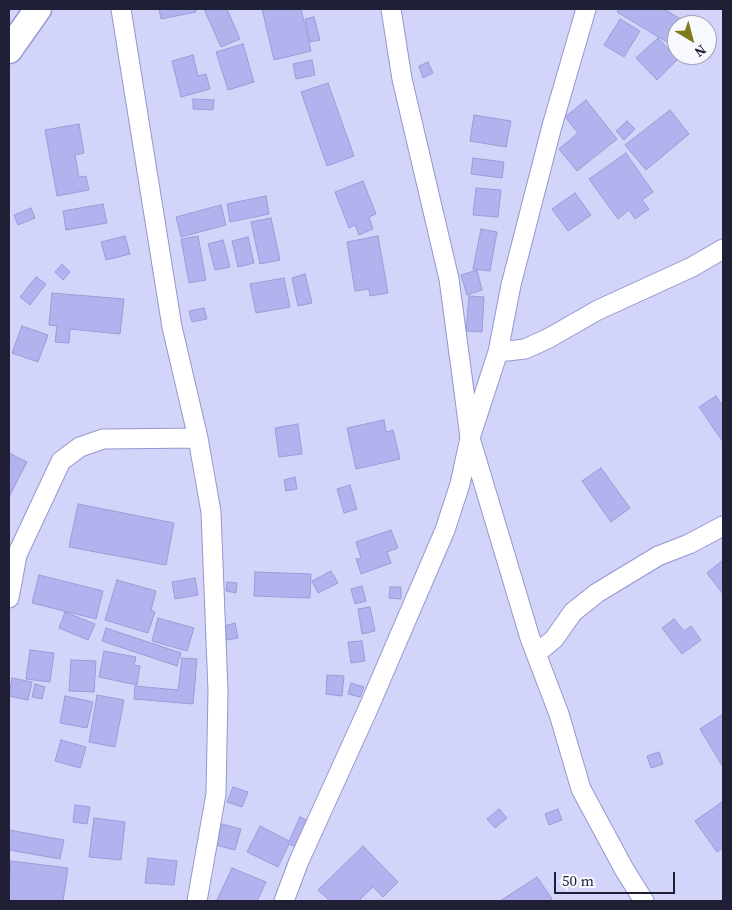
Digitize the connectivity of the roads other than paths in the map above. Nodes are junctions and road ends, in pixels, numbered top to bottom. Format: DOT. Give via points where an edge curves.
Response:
graph roads {
  1 [pos="38,9"];
  2 [pos="121,9"];
  3 [pos="391,9"];
  4 [pos="586,9"];
  5 [pos="9,50"];
  6 [pos="723,249"];
  7 [pos="498,352"];
  8 [pos="198,438"];
  9 [pos="470,438"];
  10 [pos="723,526"];
  11 [pos="9,598"];
  12 [pos="536,654"];
  13 [pos="197,901"];
  14 [pos="284,901"];
  15 [pos="644,901"];
  1 -- 5 [label="main road"];
  2 -- 8 [label="street" via="172,327"];
  3 -- 9 [label="street" via="402,79 449,279"];
  4 -- 7 [label="street" via="513,275"];
  6 -- 7 [label="street" via="692,267 598,310 549,338 524,349"];
  7 -- 9 [label="street"];
  8 -- 11 [label="street" via="103,439 80,447 61,460 17,555"];
  8 -- 13 [label="street" via="211,512 218,691 216,794"];
  9 -- 12 [label="street"];
  9 -- 14 [label="street" via="445,530"];
  10 -- 12 [label="street" via="658,556 597,593 573,612 554,639"];
  12 -- 15 [label="street" via="559,714 581,789"];
}
